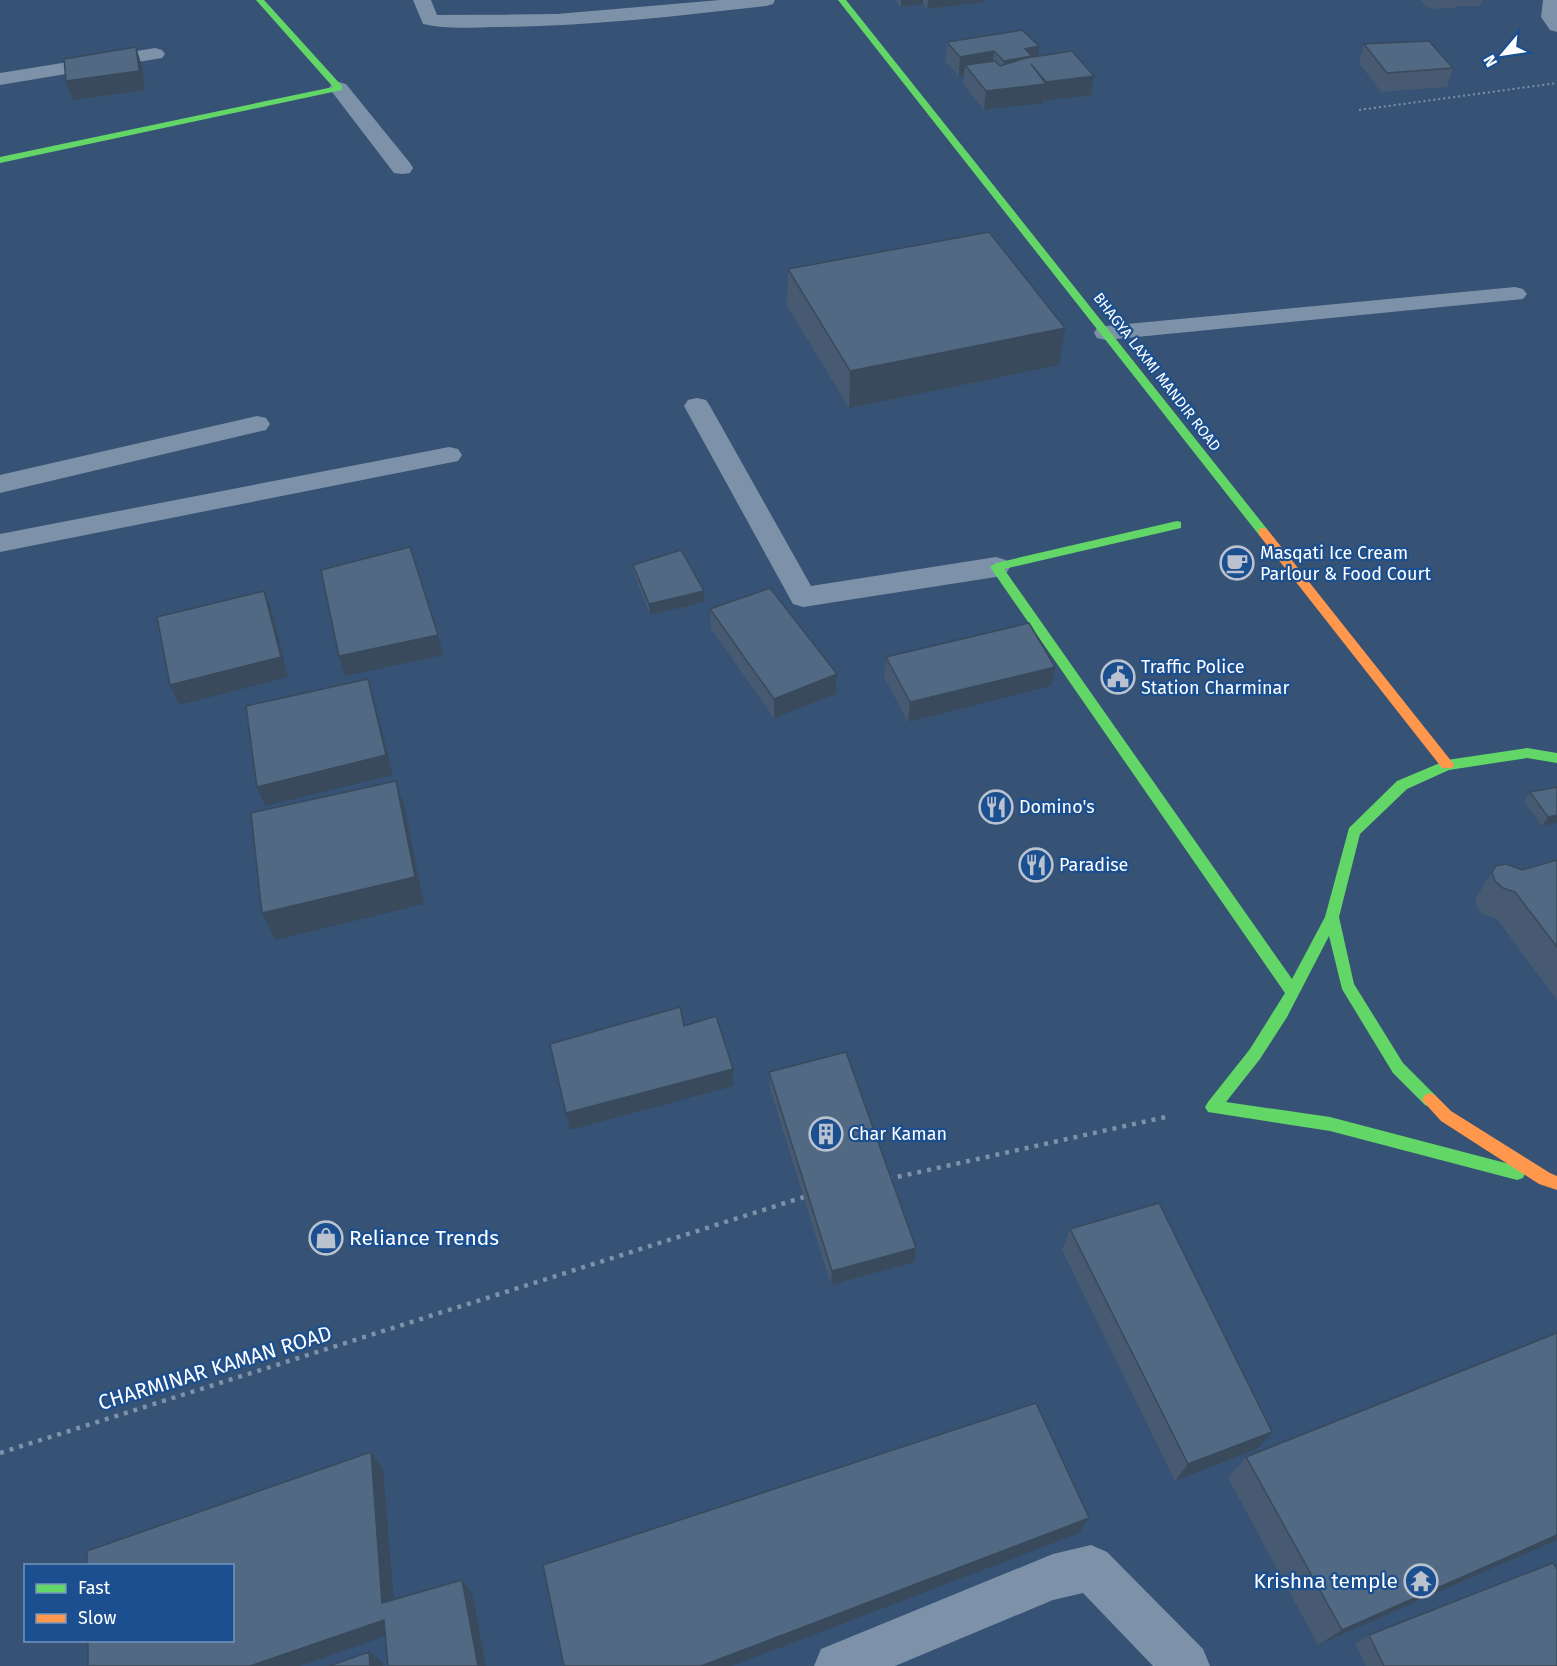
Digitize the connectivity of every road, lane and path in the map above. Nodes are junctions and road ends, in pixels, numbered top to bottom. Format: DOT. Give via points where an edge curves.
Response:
graph roads {
  1 [pos="260,0"];
  2 [pos="422,0"];
  3 [pos="766,0"];
  4 [pos="842,0"];
  5 [pos="1552,0"];
  6 [pos="1557,27"];
  7 [pos="155,54"];
  8 [pos="0,80"];
  9 [pos="1557,83"];
  10 [pos="339,88"];
  11 [pos="1359,110"];
  12 [pos="0,160"];
  13 [pos="402,168"];
  14 [pos="1515,294"];
  15 [pos="1106,333"];
  16 [pos="697,406"];
  17 [pos="257,424"];
  18 [pos="449,455"];
  19 [pos="0,484"];
  20 [pos="1177,525"];
  21 [pos="0,543"];
  22 [pos="996,567"];
  23 [pos="1557,758"];
  24 [pos="1447,765"];
  25 [pos="1332,917"];
  26 [pos="1293,993"];
  27 [pos="1214,1107"];
  28 [pos="884,1180"];
  29 [pos="1551,1181"];
  30 [pos="804,1197"];
  31 [pos="0,1453"];
  32 [pos="838,1666"];
  33 [pos="1186,1666"];
  1 -- 10 [label="main road"];
  2 -- 3 [label="street" via="430,20 467,22 694,9"];
  4 -- 15 [label="main road, BHAGYA LAXMI MANDIR ROAD"];
  5 -- 6 [label="street" via="1550,17"];
  7 -- 8 [label="street"];
  9 -- 11 [label="path"];
  10 -- 12 [label="main road"];
  10 -- 13 [label="street"];
  14 -- 15 [label="street"];
  15 -- 24 [label="main road, BHAGYA LAXMI MANDIR ROAD"];
  16 -- 22 [label="street" via="803,597"];
  17 -- 19 [label="street"];
  18 -- 21 [label="street"];
  20 -- 22 [label="main road"];
  22 -- 26 [label="main road"];
  23 -- 24 [label="main road" via="1527,753"];
  24 -- 25 [label="main road" via="1402,785 1354,832"];
  25 -- 26 [label="main road"];
  25 -- 29 [label="main road" via="1347,985 1398,1068 1446,1116"];
  26 -- 27 [label="main road" via="1255,1054"];
  27 -- 28 [label="path"];
  27 -- 29 [label="main road" via="1330,1124"];
  30 -- 31 [label="path, CHARMINAR KAMAN ROAD"];
  32 -- 33 [label="street" via="1053,1577 1091,1568"];
}
